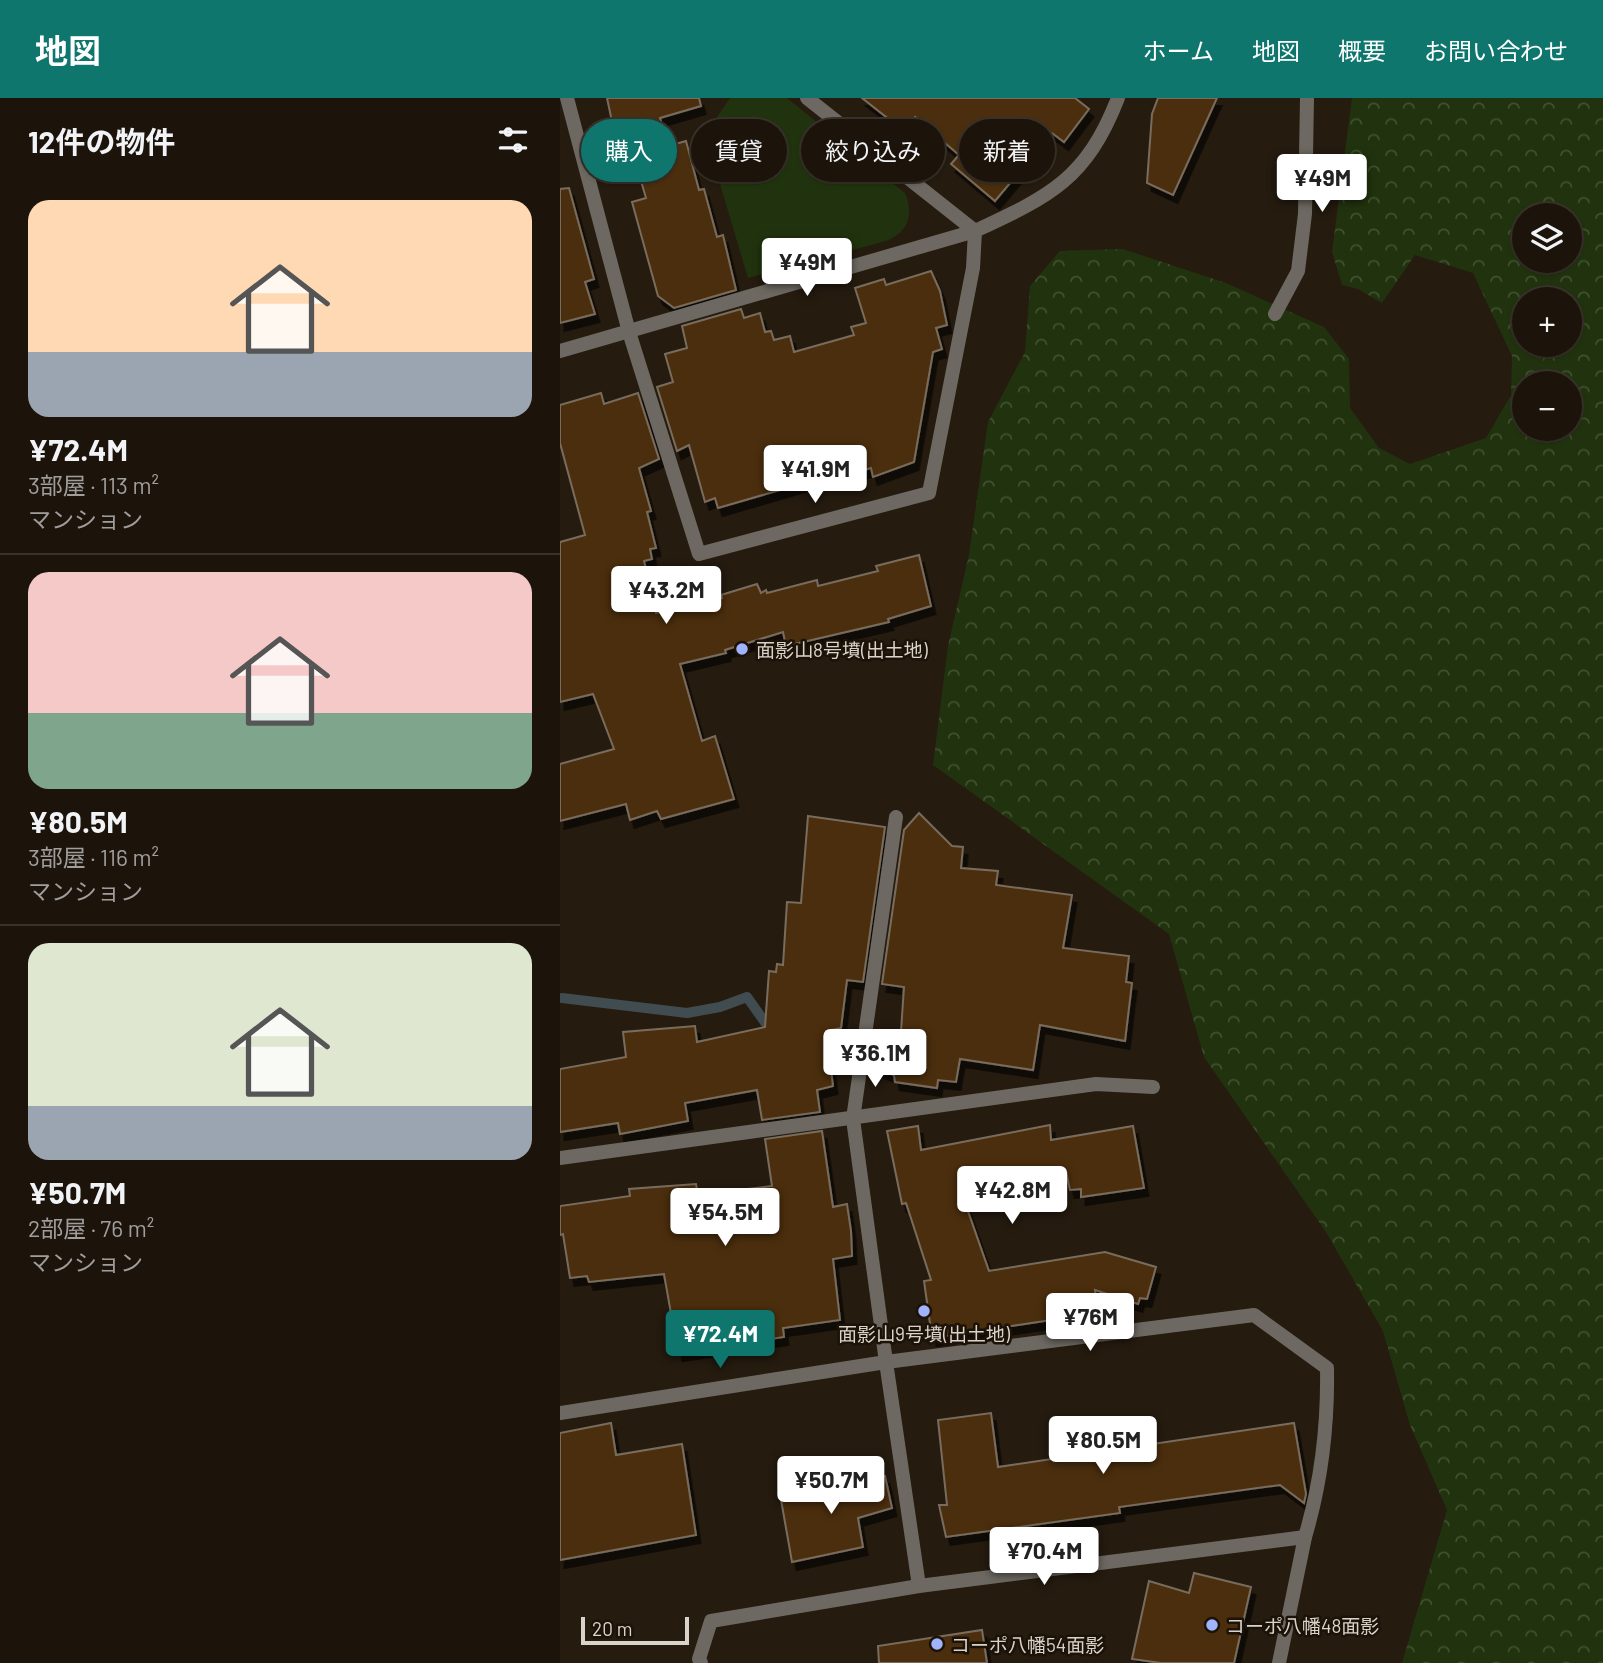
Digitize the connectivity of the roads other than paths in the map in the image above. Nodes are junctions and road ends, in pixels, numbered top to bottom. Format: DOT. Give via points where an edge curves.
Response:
graph roads {
  1 [pos="567,98"];
  2 [pos="807,98"];
  3 [pos="1118,98"];
  4 [pos="1307,98"];
  5 [pos="975,231"];
  6 [pos="1275,314"];
  7 [pos="629,332"];
  8 [pos="560,351"];
  9 [pos="895,817"];
  10 [pos="1153,1087"];
  11 [pos="853,1119"];
  12 [pos="560,1158"];
  13 [pos="886,1363"];
  14 [pos="560,1410"];
  15 [pos="1305,1537"];
  16 [pos="919,1586"];
  17 [pos="701,1663"];
  18 [pos="1279,1663"];
  1 -- 7 [label="street"];
  2 -- 5 [label="street"];
  3 -- 5 [label="street" via="1083,164 1044,198"];
  4 -- 6 [label="street" via="1305,214 1298,271"];
  5 -- 7 [label="street"];
  5 -- 7 [label="street" via="973,268 929,493 699,554"];
  7 -- 8 [label="street"];
  9 -- 11 [label="street"];
  10 -- 11 [label="street" via="1096,1084"];
  11 -- 12 [label="street"];
  11 -- 13 [label="street"];
  13 -- 14 [label="street"];
  13 -- 15 [label="street" via="1254,1315 1327,1368 1328,1415 1319,1488"];
  13 -- 16 [label="street"];
  15 -- 16 [label="street"];
  15 -- 18 [label="street"];
  16 -- 17 [label="street" via="711,1621"];
}
